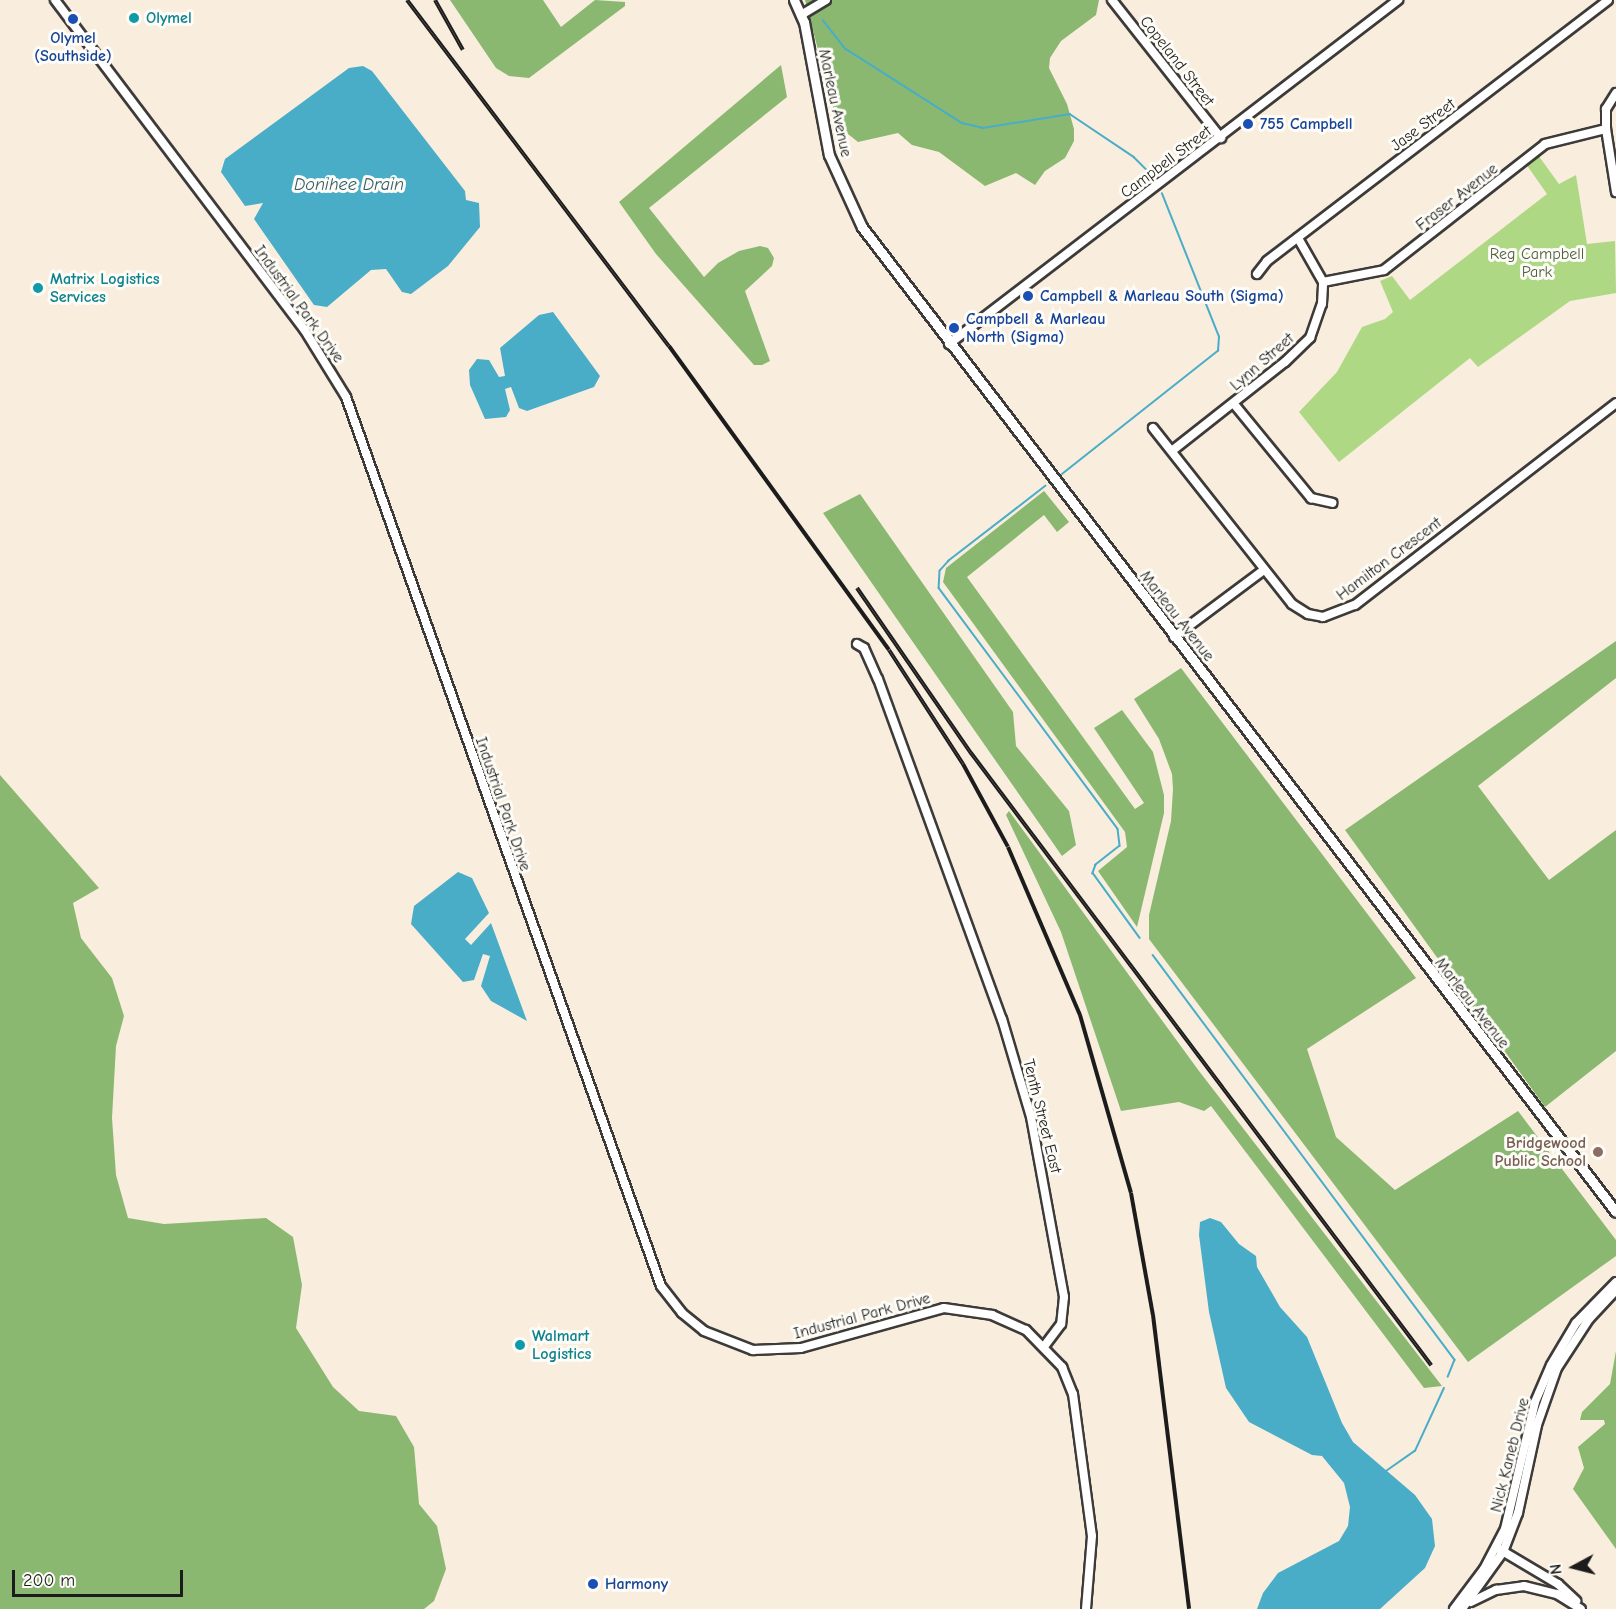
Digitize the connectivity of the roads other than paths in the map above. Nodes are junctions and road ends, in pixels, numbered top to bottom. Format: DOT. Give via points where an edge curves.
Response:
graph roads {
  1 [pos="55,0"];
  2 [pos="794,0"];
  3 [pos="826,0"];
  4 [pos="1112,0"];
  5 [pos="1398,0"];
  6 [pos="1608,0"];
  7 [pos="801,15"];
  8 [pos="1616,93"];
  9 [pos="1606,129"];
  10 [pos="1221,138"];
  11 [pos="1616,192"];
  12 [pos="1298,238"];
  13 [pos="1257,274"];
  14 [pos="1323,282"];
  15 [pos="949,344"];
  16 [pos="1616,403"];
  17 [pos="1234,404"];
  18 [pos="1153,428"];
  19 [pos="1173,450"];
  20 [pos="1332,503"];
  21 [pos="1264,570"];
  22 [pos="1174,637"];
  23 [pos="857,644"];
  24 [pos="1616,1212"];
  25 [pos="1616,1282"];
  26 [pos="1616,1290"];
  27 [pos="1045,1346"];
  28 [pos="1500,1550"];
  29 [pos="1086,1609"];
  30 [pos="1454,1609"];
  31 [pos="1463,1609"];
  32 [pos="1581,1609"];
  1 -- 27 [label="street, Industrial Park Drive" via="304,329 346,397 651,1263 674,1304 704,1331 753,1350 801,1348 944,1308 992,1315 1026,1330"];
  2 -- 7 [label="main road, Marleau Avenue"];
  3 -- 7 [label="street"];
  4 -- 10 [label="street, Copeland Street"];
  5 -- 10 [label="street, Campbell Street"];
  6 -- 12 [label="street, Jase Street"];
  7 -- 15 [label="main road, Marleau Avenue" via="822,129 838,179 862,227"];
  8 -- 9 [label="street" via="1606,109"];
  9 -- 11 [label="street"];
  9 -- 14 [label="street, Fraser Avenue" via="1545,144 1384,270"];
  10 -- 15 [label="street, Campbell Street"];
  12 -- 13 [label="street, Jase Street"];
  12 -- 14 [label="street"];
  14 -- 17 [label="street, Lynn Street" via="1322,304 1310,338"];
  15 -- 22 [label="main road, Marleau Avenue"];
  16 -- 21 [label="street, Hamilton Crescent" via="1355,605 1323,617 1308,614 1292,604"];
  17 -- 19 [label="street, Lynn Street"];
  17 -- 20 [label="street" via="1311,498"];
  18 -- 19 [label="street, Hamilton Crescent"];
  19 -- 21 [label="street, Hamilton Crescent"];
  21 -- 22 [label="street"];
  22 -- 24 [label="main road, Marleau Avenue"];
  23 -- 27 [label="street, Tenth Street East" via="864,648 878,680 1002,1018 1031,1117 1064,1297 1061,1324"];
  25 -- 28 [label="street, Nick Kaneb Drive" via="1576,1323 1544,1380 1528,1429"];
  26 -- 28 [label="street, Nick Kaneb Drive" via="1589,1319 1557,1368 1537,1425 1518,1513"];
  27 -- 29 [label="street" via="1062,1366 1073,1394 1081,1435 1092,1536"];
  28 -- 30 [label="street, Nick Kaneb Drive"];
  28 -- 31 [label="street, Nick Kaneb Drive"];
  28 -- 32 [label="street" via="1558,1584"];
  31 -- 32 [label="street" via="1496,1590 1524,1586 1557,1594"];
}
